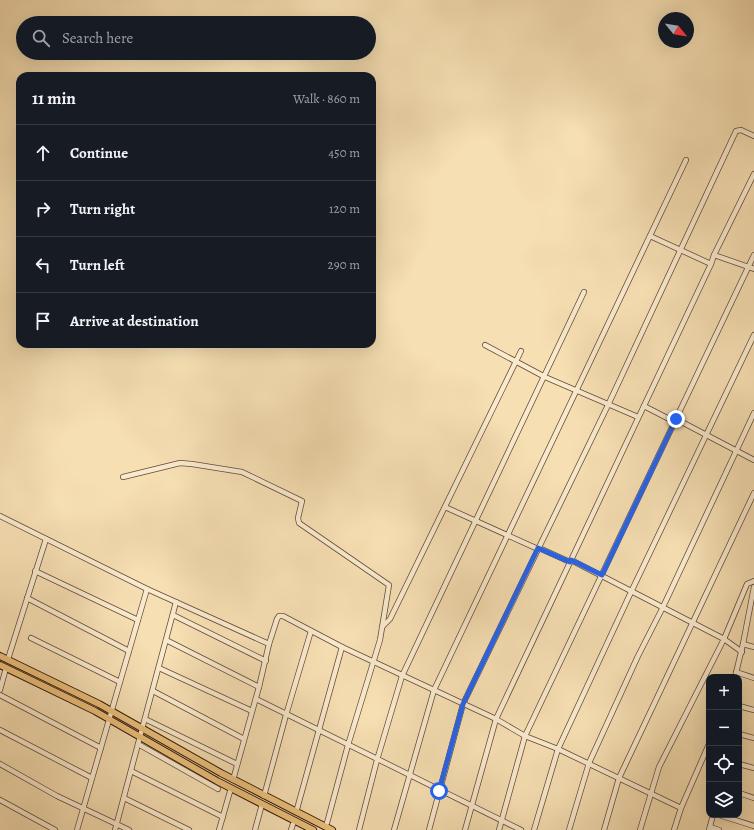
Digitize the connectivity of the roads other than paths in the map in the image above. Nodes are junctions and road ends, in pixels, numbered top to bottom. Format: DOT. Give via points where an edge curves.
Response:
graph roads {
  1 [pos="754,136"];
  2 [pos="686,160"];
  3 [pos="754,174"];
  4 [pos="650,236"];
  5 [pos="680,250"];
  6 [pos="714,255"];
  7 [pos="754,255"];
  8 [pos="711,264"];
  9 [pos="748,267"];
  10 [pos="754,269"];
  11 [pos="584,292"];
  12 [pos="754,335"];
  13 [pos="485,344"];
  14 [pos="521,351"];
  15 [pos="516,362"];
  16 [pos="545,377"];
  17 [pos="576,390"];
  18 [pos="609,403"];
  19 [pos="644,406"];
  20 [pos="754,413"];
  21 [pos="638,417"];
  22 [pos="676,420"];
  23 [pos="706,435"];
  24 [pos="736,452"];
  25 [pos="754,460"];
  26 [pos="123,477"];
  27 [pos="754,493"];
  28 [pos="445,507"];
  29 [pos="0,516"];
  30 [pos="476,520"];
  31 [pos="507,536"];
  32 [pos="46,539"];
  33 [pos="538,549"];
  34 [pos="570,561"];
  35 [pos="36,571"];
  36 [pos="602,575"];
  37 [pos="754,581"];
  38 [pos="147,589"];
  39 [pos="754,589"];
  40 [pos="632,590"];
  41 [pos="27,598"];
  42 [pos="176,602"];
  43 [pos="663,607"];
  44 [pos="173,615"];
  45 [pos="749,617"];
  46 [pos="754,619"];
  47 [pos="138,620"];
  48 [pos="693,623"];
  49 [pos="382,627"];
  50 [pos="311,631"];
  51 [pos="31,638"];
  52 [pos="724,639"];
  53 [pos="166,640"];
  54 [pos="269,644"];
  55 [pos="743,644"];
  56 [pos="342,647"];
  57 [pos="754,647"];
  58 [pos="129,651"];
  59 [pos="742,652"];
  60 [pos="0,656"];
  61 [pos="8,660"];
  62 [pos="266,660"];
  63 [pos="373,661"];
  64 [pos="3,666"];
  65 [pos="159,668"];
  66 [pos="736,674"];
  67 [pos="402,676"];
  68 [pos="742,676"];
  69 [pos="754,678"];
  70 [pos="120,682"];
  71 [pos="259,687"];
  72 [pos="0,690"];
  73 [pos="434,690"];
  74 [pos="152,691"];
  75 [pos="0,695"];
  76 [pos="256,699"];
  77 [pos="463,704"];
  78 [pos="742,707"];
  79 [pos="754,710"];
  80 [pos="112,711"];
  81 [pos="252,711"];
  82 [pos="286,715"];
  83 [pos="109,719"];
  84 [pos="145,719"];
  85 [pos="496,719"];
  86 [pos="143,728"];
  87 [pos="0,730"];
  88 [pos="318,730"];
  89 [pos="742,735"];
  90 [pos="140,736"];
  91 [pos="525,736"];
  92 [pos="754,738"];
  93 [pos="244,739"];
  94 [pos="138,744"];
  95 [pos="348,745"];
  96 [pos="708,746"];
  97 [pos="101,748"];
  98 [pos="558,749"];
  99 [pos="377,760"];
  100 [pos="589,763"];
  101 [pos="0,764"];
  102 [pos="237,764"];
  103 [pos="742,765"];
  104 [pos="754,768"];
  105 [pos="131,771"];
  106 [pos="409,776"];
  107 [pos="92,778"];
  108 [pos="619,778"];
  109 [pos="233,780"];
  110 [pos="218,788"];
  111 [pos="231,788"];
  112 [pos="439,791"];
  113 [pos="651,794"];
  114 [pos="742,794"];
  115 [pos="264,796"];
  116 [pos="124,798"];
  117 [pos="754,798"];
  118 [pos="0,800"];
  119 [pos="262,804"];
  120 [pos="471,806"];
  121 [pos="681,808"];
  122 [pos="297,809"];
  123 [pos="84,810"];
  124 [pos="223,817"];
  125 [pos="712,818"];
  126 [pos="729,818"];
  127 [pos="501,821"];
  128 [pos="327,823"];
  129 [pos="117,824"];
  130 [pos="292,824"];
  131 [pos="754,826"];
  132 [pos="710,828"];
  133 [pos="55,830"];
  134 [pos="78,830"];
  135 [pos="115,830"];
  136 [pos="129,830"];
  137 [pos="189,830"];
  138 [pos="219,830"];
  139 [pos="255,830"];
  140 [pos="291,830"];
  141 [pos="313,830"];
  142 [pos="332,830"];
  143 [pos="359,830"];
  144 [pos="394,830"];
  145 [pos="429,830"];
  146 [pos="465,830"];
  147 [pos="499,830"];
  148 [pos="521,830"];
  149 [pos="534,830"];
  150 [pos="569,830"];
  151 [pos="604,830"];
  152 [pos="640,830"];
  153 [pos="674,830"];
  154 [pos="719,830"];
  1 -- 5 [label="street" via="741,130 736,131"];
  2 -- 4 [label="street"];
  3 -- 6 [label="street"];
  4 -- 5 [label="street"];
  4 -- 17 [label="street"];
  5 -- 8 [label="street"];
  5 -- 18 [label="street"];
  6 -- 8 [label="street"];
  6 -- 9 [label="street"];
  7 -- 9 [label="street"];
  8 -- 19 [label="street"];
  9 -- 10 [label="street"];
  9 -- 22 [label="street"];
  11 -- 16 [label="street"];
  12 -- 23 [label="street"];
  13 -- 15 [label="street"];
  14 -- 15 [label="street"];
  15 -- 16 [label="street"];
  15 -- 28 [label="street"];
  16 -- 17 [label="street"];
  16 -- 30 [label="street"];
  17 -- 18 [label="street"];
  17 -- 31 [label="street"];
  18 -- 21 [label="street"];
  18 -- 33 [label="street"];
  19 -- 21 [label="street"];
  19 -- 22 [label="street"];
  20 -- 24 [label="street"];
  21 -- 34 [label="street"];
  22 -- 23 [label="street"];
  22 -- 36 [label="street"];
  23 -- 24 [label="street"];
  23 -- 40 [label="street"];
  24 -- 25 [label="street"];
  24 -- 43 [label="street"];
  26 -- 49 [label="street" via="180,463 192,464 242,472 302,501 299,523 389,585"];
  27 -- 48 [label="street"];
  28 -- 30 [label="street"];
  28 -- 49 [label="street" via="390,619"];
  29 -- 32 [label="street"];
  30 -- 31 [label="street"];
  30 -- 67 [label="street"];
  31 -- 33 [label="street"];
  31 -- 73 [label="street"];
  32 -- 35 [label="street"];
  32 -- 38 [label="street"];
  33 -- 34 [label="street"];
  33 -- 77 [label="street"];
  34 -- 36 [label="street"];
  34 -- 85 [label="street"];
  35 -- 41 [label="street"];
  35 -- 47 [label="street"];
  36 -- 40 [label="street"];
  36 -- 91 [label="street"];
  37 -- 52 [label="street" via="747,584"];
  38 -- 42 [label="street"];
  38 -- 47 [label="street"];
  39 -- 45 [label="street"];
  40 -- 43 [label="street"];
  40 -- 98 [label="street"];
  41 -- 58 [label="street"];
  41 -- 61 [label="street"];
  42 -- 44 [label="street"];
  42 -- 54 [label="street"];
  43 -- 48 [label="street"];
  43 -- 100 [label="street"];
  44 -- 53 [label="street"];
  44 -- 62 [label="street"];
  45 -- 46 [label="street"];
  45 -- 55 [label="street"];
  47 -- 58 [label="street"];
  48 -- 52 [label="street"];
  48 -- 108 [label="street"];
  49 -- 63 [label="street"];
  50 -- 54 [label="street" via="279,616"];
  50 -- 56 [label="street"];
  50 -- 82 [label="street"];
  51 -- 70 [label="street"];
  52 -- 59 [label="street"];
  52 -- 113 [label="street" via="659,767"];
  53 -- 65 [label="street"];
  53 -- 71 [label="street"];
  54 -- 62 [label="street"];
  55 -- 57 [label="street"];
  55 -- 59 [label="street"];
  56 -- 63 [label="street"];
  56 -- 88 [label="street"];
  58 -- 70 [label="street"];
  59 -- 66 [label="street"];
  60 -- 61 [label="main road"];
  61 -- 80 [label="main road"];
  62 -- 71 [label="street"];
  63 -- 67 [label="street"];
  63 -- 95 [label="street"];
  64 -- 72 [label="street"];
  64 -- 83 [label="main road"];
  65 -- 74 [label="street"];
  65 -- 81 [label="street"];
  67 -- 73 [label="street"];
  67 -- 99 [label="street"];
  68 -- 69 [label="street"];
  70 -- 80 [label="street"];
  71 -- 76 [label="street"];
  73 -- 77 [label="street"];
  73 -- 106 [label="street"];
  74 -- 84 [label="street"];
  74 -- 93 [label="street"];
  75 -- 97 [label="street"];
  76 -- 81 [label="street"];
  76 -- 82 [label="street"];
  77 -- 85 [label="street"];
  77 -- 112 [label="street"];
  78 -- 79 [label="street"];
  80 -- 83 [label="street"];
  80 -- 86 [label="main road"];
  81 -- 93 [label="street"];
  82 -- 88 [label="street"];
  82 -- 115 [label="street"];
  83 -- 90 [label="main road"];
  83 -- 97 [label="street"];
  84 -- 86 [label="street"];
  84 -- 102 [label="street"];
  85 -- 91 [label="street"];
  85 -- 120 [label="street"];
  86 -- 90 [label="street"];
  86 -- 109 [label="main road"];
  87 -- 107 [label="street"];
  88 -- 95 [label="street"];
  88 -- 122 [label="street"];
  89 -- 92 [label="street"];
  90 -- 94 [label="street"];
  90 -- 111 [label="main road"];
  91 -- 98 [label="street"];
  91 -- 127 [label="street"];
  93 -- 102 [label="street"];
  94 -- 105 [label="street"];
  94 -- 110 [label="street"];
  95 -- 99 [label="street"];
  95 -- 128 [label="street"];
  96 -- 121 [label="street"];
  97 -- 107 [label="street"];
  98 -- 100 [label="street"];
  98 -- 149 [label="street"];
  99 -- 106 [label="street"];
  99 -- 143 [label="street"];
  100 -- 108 [label="street"];
  100 -- 150 [label="street"];
  101 -- 123 [label="street"];
  102 -- 109 [label="street"];
  103 -- 104 [label="street"];
  105 -- 116 [label="street"];
  105 -- 124 [label="street"];
  106 -- 112 [label="street"];
  106 -- 144 [label="street"];
  107 -- 123 [label="street"];
  108 -- 113 [label="street"];
  108 -- 151 [label="street"];
  109 -- 115 [label="main road"];
  111 -- 119 [label="main road"];
  111 -- 124 [label="street"];
  112 -- 120 [label="street"];
  112 -- 145 [label="street"];
  113 -- 121 [label="street"];
  113 -- 152 [label="street"];
  114 -- 117 [label="street"];
  115 -- 142 [label="main road"];
  116 -- 129 [label="street"];
  116 -- 137 [label="street"];
  118 -- 133 [label="street"];
  119 -- 139 [label="street"];
  119 -- 141 [label="main road"];
  120 -- 127 [label="street"];
  120 -- 146 [label="street"];
  121 -- 153 [label="street"];
  123 -- 129 [label="street"];
  123 -- 134 [label="street"];
  124 -- 138 [label="street"];
  125 -- 132 [label="street"];
  126 -- 131 [label="street"];
  127 -- 147 [label="street"];
  127 -- 148 [label="street"];
  129 -- 135 [label="street"];
  129 -- 136 [label="street"];
  130 -- 140 [label="street"];
  132 -- 154 [label="street"];
}
